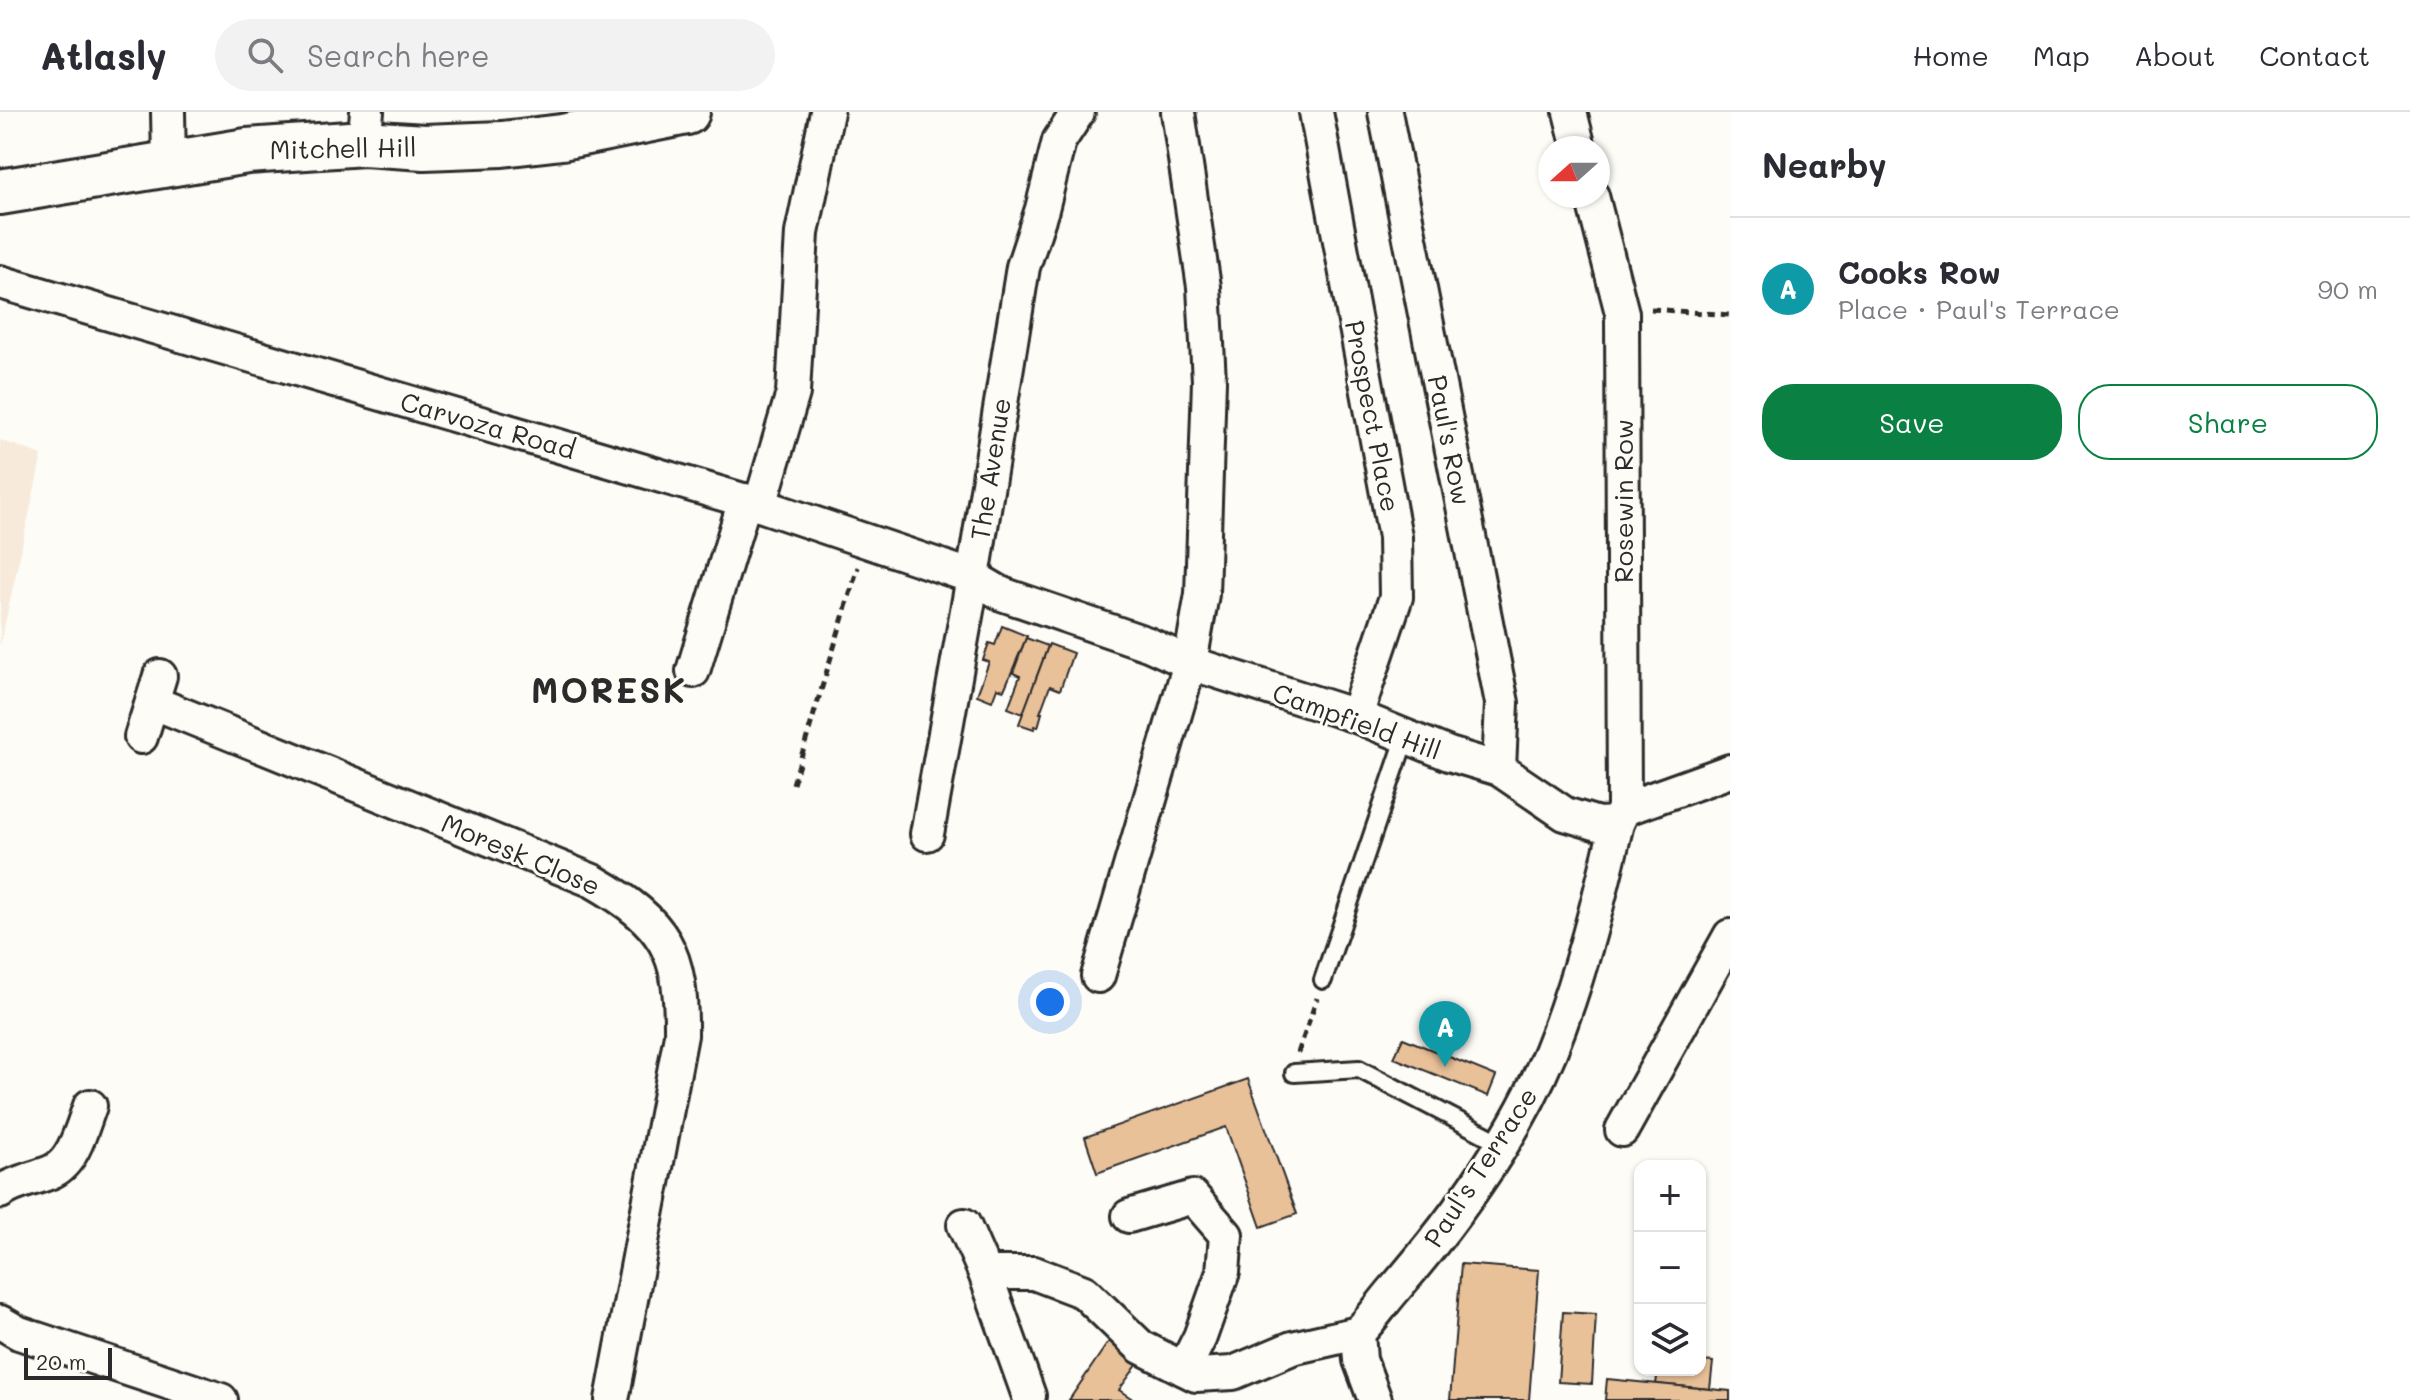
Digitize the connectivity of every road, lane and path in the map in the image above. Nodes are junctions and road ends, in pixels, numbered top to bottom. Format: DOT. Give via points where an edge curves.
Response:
graph roads {
  1 [pos="168,112"];
  2 [pos="687,112"];
  3 [pos="827,112"];
  4 [pos="1078,112"];
  5 [pos="1178,112"];
  6 [pos="1316,112"];
  7 [pos="1385,112"];
  8 [pos="1570,112"];
  9 [pos="366,128"];
  10 [pos="1576,136"];
  11 [pos="169,162"];
  12 [pos="0,192"];
  13 [pos="1595,208"];
  14 [pos="0,282"];
  15 [pos="1620,306"];
  16 [pos="1730,315"];
  17 [pos="752,502"];
  18 [pos="866,539"];
  19 [pos="973,577"];
  20 [pos="1190,663"];
  21 [pos="693,671"];
  22 [pos="1356,716"];
  23 [pos="1406,736"];
  24 [pos="141,737"];
  25 [pos="1499,769"];
  26 [pos="1730,771"];
  27 [pos="793,784"];
  28 [pos="1620,816"];
  29 [pos="927,834"];
  30 [pos="1730,936"];
  31 [pos="1098,976"];
  32 [pos="1323,980"];
  33 [pos="1294,1067"];
  34 [pos="90,1106"];
  35 [pos="1622,1130"];
  36 [pos="1501,1143"];
  37 [pos="0,1192"];
  38 [pos="1129,1216"];
  39 [pos="964,1225"];
  40 [pos="985,1273"];
  41 [pos="0,1322"];
  42 [pos="1358,1333"];
  43 [pos="1184,1369"];
  44 [pos="1029,1396"];
  45 [pos="221,1400"];
  46 [pos="612,1400"];
  47 [pos="1375,1400"];
  1 -- 11 [label="street"];
  2 -- 9 [label="street, Mitchell Hill" via="502,144 424,147"];
  3 -- 17 [label="street" via="802,233 793,393"];
  4 -- 19 [label="street, The Avenue" via="1059,141 1023,267"];
  5 -- 20 [label="street" via="1204,287 1209,381 1202,594"];
  6 -- 22 [label="street, Prospect Place" via="1395,537 1396,597"];
  7 -- 25 [label="street, Paul's Row" via="1502,703"];
  8 -- 10 [label="street"];
  9 -- 11 [label="street, Mitchell Hill"];
  11 -- 12 [label="street, Mitchell Hill"];
  13 -- 15 [label="street, Rosewin Row"];
  14 -- 17 [label="street, Carvoza Road"];
  15 -- 16 [label="path"];
  15 -- 28 [label="street, Rosewin Row"];
  17 -- 18 [label="street, Carvoza Road"];
  17 -- 21 [label="street"];
  18 -- 19 [label="street, Carvoza Road"];
  18 -- 27 [label="path"];
  19 -- 20 [label="street, Campfield Hill" via="1002,594"];
  19 -- 29 [label="street, The Avenue"];
  20 -- 22 [label="street, Campfield Hill"];
  20 -- 31 [label="street"];
  22 -- 23 [label="street, Campfield Hill"];
  23 -- 25 [label="street, Campfield Hill"];
  23 -- 32 [label="lane"];
  24 -- 46 [label="street, Moresk Close" via="156,689 593,881 660,934 676,966 681,1035"];
  25 -- 28 [label="street, Campfield Hill" via="1565,814 1598,824"];
  26 -- 28 [label="street, Campfield Hill"];
  28 -- 36 [label="street, Paul's Terrace" via="1550,1050"];
  30 -- 35 [label="street"];
  32 -- 33 [label="path"];
  33 -- 36 [label="lane" via="1359,1069"];
  34 -- 37 [label="street" via="74,1148 57,1170"];
  36 -- 42 [label="street, Paul's Terrace" via="1445,1228"];
  38 -- 43 [label="street" via="1193,1197 1226,1235 1223,1272"];
  39 -- 40 [label="street"];
  40 -- 43 [label="street" via="1034,1273 1084,1292 1141,1347"];
  40 -- 44 [label="street"];
  41 -- 45 [label="street" via="19,1333"];
  42 -- 43 [label="street" via="1292,1348 1233,1373 1196,1375"];
  42 -- 47 [label="street" via="1362,1369"];
}
